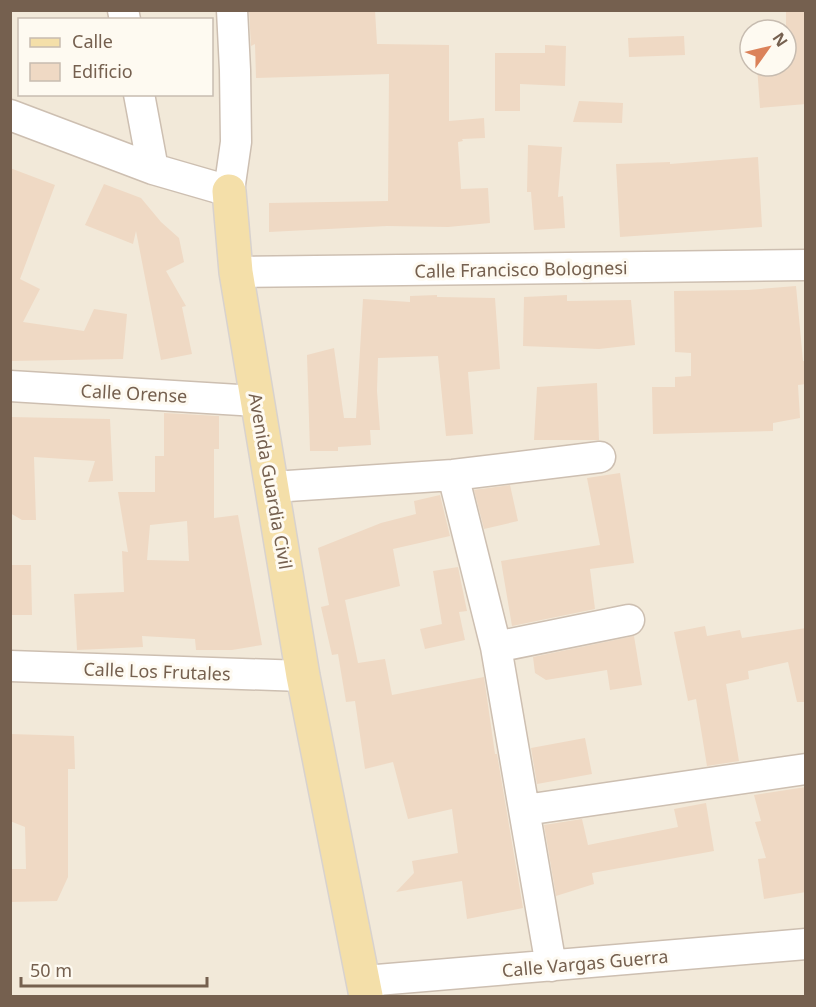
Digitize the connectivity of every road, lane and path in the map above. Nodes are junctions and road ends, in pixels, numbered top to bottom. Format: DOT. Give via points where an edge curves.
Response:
graph roads {
  1 [pos="232,10"];
  2 [pos="139,96"];
  3 [pos="10,115"];
  4 [pos="153,169"];
  5 [pos="229,191"];
  6 [pos="806,265"];
  7 [pos="236,272"];
  8 [pos="10,386"];
  9 [pos="257,401"];
  10 [pos="600,457"];
  11 [pos="453,475"];
  12 [pos="273,486"];
  13 [pos="629,620"];
  14 [pos="496,647"];
  15 [pos="10,666"];
  16 [pos="303,676"];
  17 [pos="806,769"];
  18 [pos="525,810"];
  19 [pos="806,944"];
  20 [pos="551,966"];
  21 [pos="365,989"];
  1 -- 5 [label="street" via="236,142"];
  2 -- 4 [label="street"];
  3 -- 4 [label="street"];
  4 -- 5 [label="street"];
  5 -- 7 [label="main road, Avenida Guardia Civil"];
  6 -- 7 [label="street, Calle Francisco Bolognesi"];
  7 -- 9 [label="main road, Avenida Guardia Civil"];
  8 -- 9 [label="street, Calle Orense"];
  9 -- 12 [label="main road, Avenida Guardia Civil"];
  10 -- 11 [label="street"];
  11 -- 12 [label="street"];
  11 -- 14 [label="street"];
  12 -- 16 [label="main road, Avenida Guardia Civil"];
  13 -- 14 [label="street"];
  14 -- 18 [label="street"];
  15 -- 16 [label="street, Calle Los Frutales"];
  16 -- 21 [label="main road, Avenida Guardia Civil"];
  17 -- 18 [label="street"];
  18 -- 20 [label="street"];
  19 -- 20 [label="street, Calle Vargas Guerra"];
  20 -- 21 [label="street, Calle Vargas Guerra"];
}
